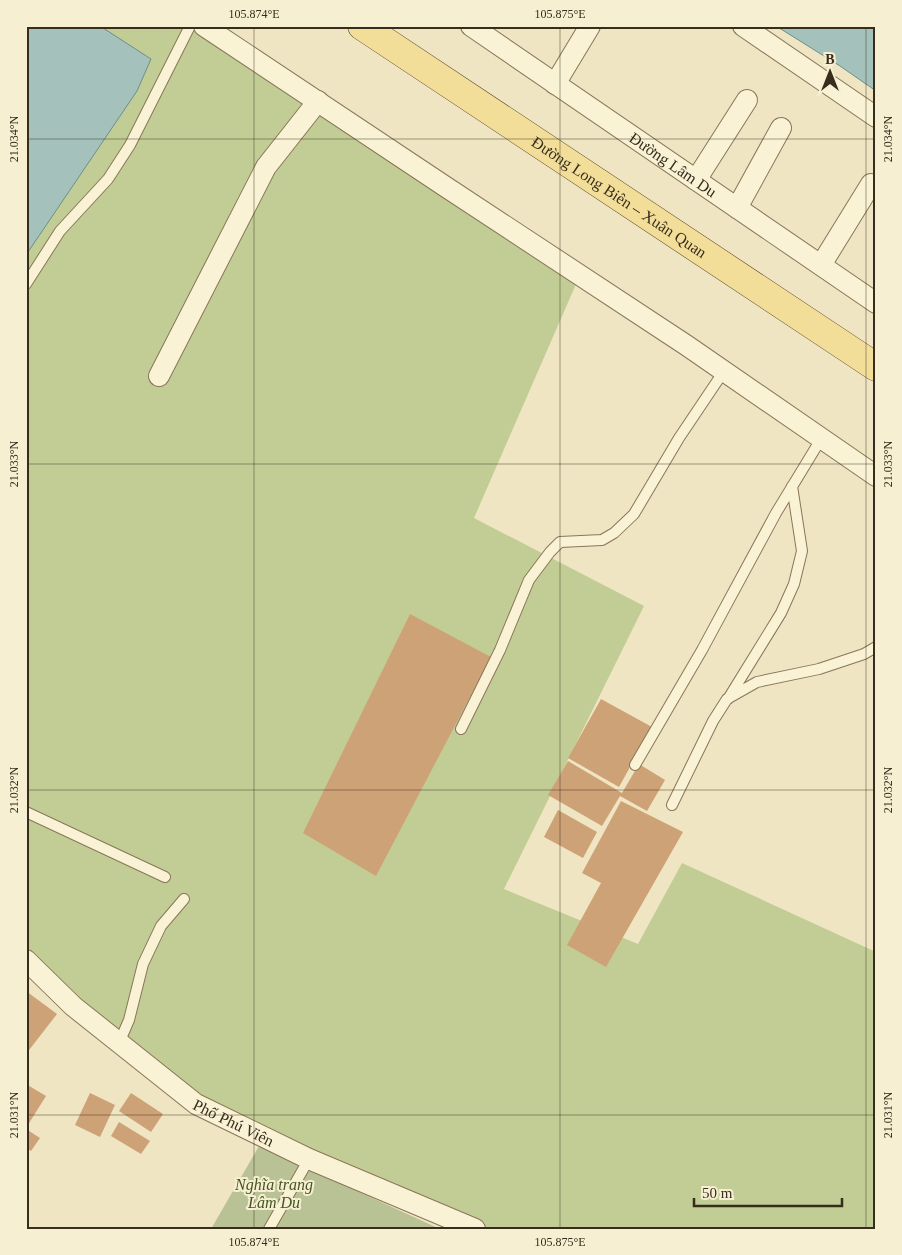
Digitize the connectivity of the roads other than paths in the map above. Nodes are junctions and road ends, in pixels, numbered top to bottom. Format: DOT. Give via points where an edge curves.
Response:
graph roads {
  1 [pos="190,26"];
  2 [pos="204,26"];
  3 [pos="362,26"];
  4 [pos="471,26"];
  5 [pos="590,26"];
  6 [pos="743,26"];
  7 [pos="555,84"];
  8 [pos="747,100"];
  9 [pos="318,101"];
  10 [pos="876,117"];
  11 [pos="780,128"];
  12 [pos="696,180"];
  13 [pos="871,184"];
  14 [pos="737,208"];
  15 [pos="821,265"];
  16 [pos="26,284"];
  17 [pos="876,303"];
  18 [pos="876,367"];
  19 [pos="724,371"];
  20 [pos="159,376"];
  21 [pos="822,439"];
  22 [pos="876,476"];
  23 [pos="792,486"];
  24 [pos="876,647"];
  25 [pos="727,699"];
  26 [pos="461,729"];
  27 [pos="635,765"];
  28 [pos="672,805"];
  29 [pos="26,812"];
  30 [pos="165,877"];
  31 [pos="184,899"];
  32 [pos="26,960"];
  33 [pos="119,1042"];
  34 [pos="309,1159"];
  35 [pos="269,1229"];
  36 [pos="475,1229"];
  1 -- 16 [label="lane" via="130,145 108,179 60,231"];
  2 -- 9 [label="street"];
  3 -- 18 [label="main road, Đường Long Biên – Xuân Quan"];
  4 -- 7 [label="street, Đường Lâm Du"];
  5 -- 7 [label="street"];
  6 -- 10 [label="street"];
  7 -- 12 [label="street, Đường Lâm Du"];
  8 -- 12 [label="street"];
  9 -- 19 [label="street"];
  9 -- 20 [label="street" via="266,167"];
  11 -- 14 [label="street"];
  12 -- 14 [label="street, Đường Lâm Du"];
  13 -- 15 [label="street"];
  14 -- 15 [label="street, Đường Lâm Du"];
  15 -- 17 [label="street, Đường Lâm Du"];
  19 -- 21 [label="street"];
  19 -- 26 [label="lane" via="634,514 602,540 560,542 529,580 500,650"];
  21 -- 22 [label="street"];
  21 -- 23 [label="lane"];
  23 -- 25 [label="lane" via="802,551 794,584 780,613"];
  23 -- 27 [label="lane"];
  24 -- 25 [label="lane" via="819,669 757,682"];
  25 -- 28 [label="lane" via="713,720"];
  29 -- 30 [label="lane"];
  31 -- 33 [label="lane" via="161,926 143,964 129,1020"];
  32 -- 33 [label="street, Phố Phú Viên" via="73,1006"];
  33 -- 34 [label="street, Phố Phú Viên" via="196,1104"];
  34 -- 35 [label="lane"];
  34 -- 36 [label="street, Phố Phú Viên"];
}
